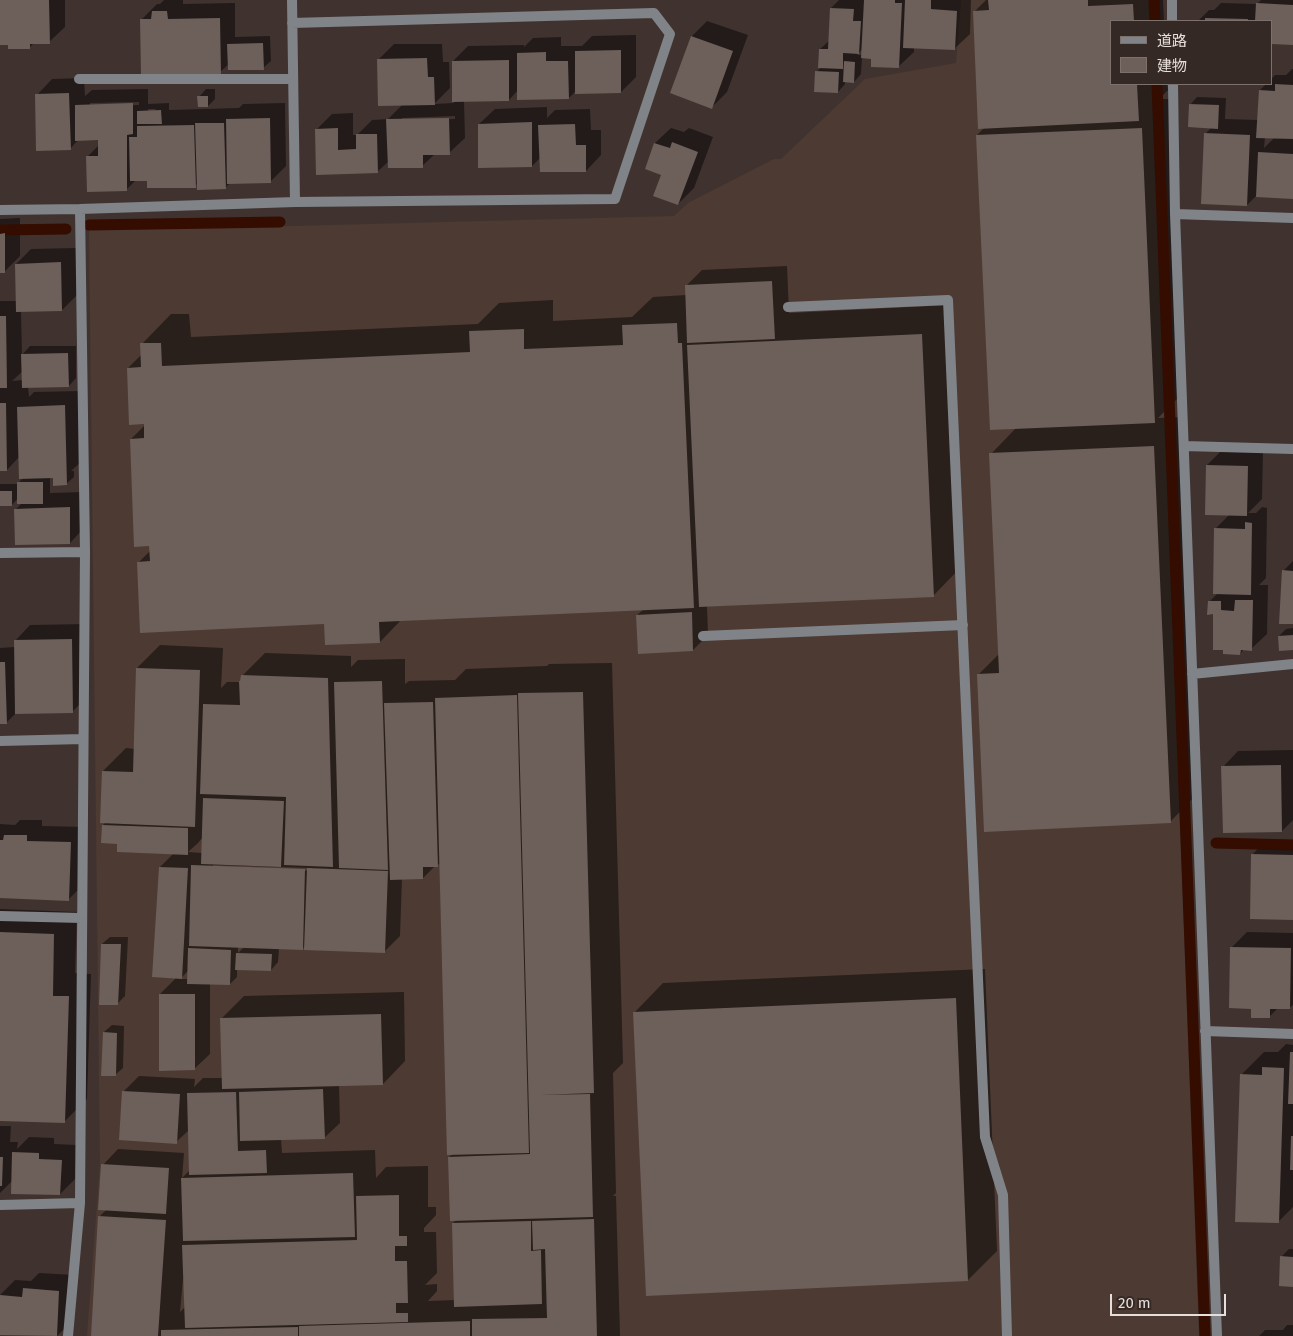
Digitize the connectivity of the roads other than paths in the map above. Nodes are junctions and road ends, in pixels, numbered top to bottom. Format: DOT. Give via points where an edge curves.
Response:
graph roads {
  1 [pos="292,0"];
  2 [pos="1172,0"];
  3 [pos="1172,20"];
  4 [pos="292,23"];
  5 [pos="79,78"];
  6 [pos="293,79"];
  7 [pos="1173,85"];
  8 [pos="295,202"];
  9 [pos="80,209"];
  10 [pos="0,210"];
  11 [pos="1175,214"];
  12 [pos="1293,218"];
  13 [pos="788,307"];
  14 [pos="1184,446"];
  15 [pos="1293,449"];
  16 [pos="85,552"];
  17 [pos="0,554"];
  18 [pos="963,624"];
  19 [pos="703,636"];
  20 [pos="1293,664"];
  21 [pos="1192,674"];
  22 [pos="83,738"];
  23 [pos="0,741"];
  24 [pos="0,916"];
  25 [pos="82,918"];
  26 [pos="1205,1031"];
  27 [pos="1293,1034"];
  28 [pos="80,1203"];
  29 [pos="0,1206"];
  30 [pos="68,1336"];
  31 [pos="1007,1336"];
  32 [pos="1217,1336"];
  1 -- 4 [label="street"];
  2 -- 3 [label="street"];
  4 -- 6 [label="street"];
  4 -- 8 [label="street" via="654,13 670,34 615,199"];
  5 -- 6 [label="street"];
  6 -- 8 [label="street"];
  7 -- 11 [label="street"];
  8 -- 9 [label="street"];
  9 -- 10 [label="street"];
  9 -- 16 [label="street"];
  11 -- 12 [label="street"];
  11 -- 14 [label="street"];
  13 -- 18 [label="street" via="948,300"];
  14 -- 15 [label="street"];
  14 -- 21 [label="street"];
  16 -- 17 [label="street"];
  16 -- 22 [label="street"];
  18 -- 19 [label="street"];
  18 -- 31 [label="street" via="985,1137 1003,1195"];
  20 -- 21 [label="street"];
  21 -- 26 [label="street"];
  22 -- 23 [label="street"];
  22 -- 25 [label="street"];
  24 -- 25 [label="street"];
  25 -- 28 [label="street"];
  26 -- 27 [label="street"];
  26 -- 32 [label="street"];
  28 -- 29 [label="street"];
  28 -- 30 [label="street"];
}
